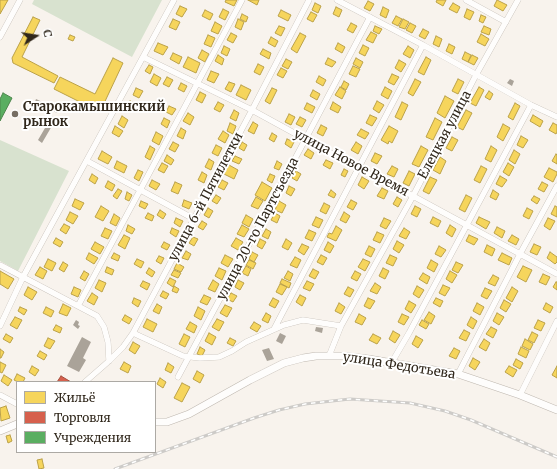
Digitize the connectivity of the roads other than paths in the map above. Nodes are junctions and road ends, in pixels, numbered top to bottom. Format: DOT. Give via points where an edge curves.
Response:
graph roads {
  1 [pos="20,0"];
  2 [pos="174,0"];
  3 [pos="242,0"];
  4 [pos="309,0"];
  5 [pos="337,0"];
  6 [pos="466,0"];
  7 [pos="518,0"];
  8 [pos="370,17"];
  9 [pos="506,22"];
  10 [pos="0,37"];
  11 [pos="423,45"];
  12 [pos="143,56"];
  13 [pos="476,75"];
  14 [pos="198,83"];
  15 [pos="531,105"];
  16 [pos="252,110"];
  17 [pos="557,117"];
  18 [pos="305,140"];
  19 [pos="87,161"];
  20 [pos="358,168"];
  21 [pos="557,186"];
  22 [pos="141,190"];
  23 [pos="413,196"];
  24 [pos="194,219"];
  25 [pos="467,225"];
  26 [pos="520,254"];
  27 [pos="0,265"];
  28 [pos="557,274"];
  29 [pos="23,277"];
  30 [pos="78,306"];
  31 [pos="557,321"];
  32 [pos="0,326"];
  33 [pos="341,326"];
  34 [pos="274,329"];
  35 [pos="133,333"];
  36 [pos="329,356"];
  37 [pos="190,357"];
  38 [pos="109,361"];
  39 [pos="392,362"];
  40 [pos="458,374"];
  41 [pos="178,377"];
  42 [pos="86,381"];
  43 [pos="0,395"];
  44 [pos="520,395"];
  45 [pos="16,403"];
  46 [pos="557,410"];
  47 [pos="156,422"];
  48 [pos="16,424"];
  49 [pos="0,431"];
  1 -- 10 [label="street"];
  2 -- 12 [label="street"];
  3 -- 14 [label="street"];
  4 -- 16 [label="street, улица 6-й Пятилетки"];
  5 -- 8 [label="street"];
  6 -- 9 [label="street"];
  7 -- 9 [label="street, Елецкая улица"];
  8 -- 11 [label="street"];
  8 -- 18 [label="street, улица 20-го Партсъезда"];
  9 -- 13 [label="street, Елецкая улица"];
  11 -- 13 [label="street"];
  11 -- 20 [label="street"];
  12 -- 14 [label="street, улица Новое Время"];
  12 -- 19 [label="street"];
  13 -- 15 [label="street"];
  13 -- 23 [label="street, Елецкая улица"];
  14 -- 16 [label="street, улица Новое Время"];
  14 -- 22 [label="street"];
  15 -- 17 [label="street"];
  15 -- 25 [label="street"];
  16 -- 18 [label="street, улица Новое Время"];
  16 -- 24 [label="street, улица 6-й Пятилетки"];
  18 -- 20 [label="street, улица Новое Время"];
  18 -- 37 [label="street, улица 20-го Партсъезда"];
  19 -- 22 [label="street"];
  19 -- 29 [label="street"];
  20 -- 23 [label="street, улица Новое Время"];
  20 -- 34 [label="street"];
  21 -- 26 [label="street"];
  22 -- 24 [label="street"];
  22 -- 30 [label="street"];
  23 -- 25 [label="street, улица Новое Время"];
  23 -- 33 [label="street, Елецкая улица"];
  24 -- 35 [label="street, улица 6-й Пятилетки"];
  25 -- 26 [label="street, улица Новое Время"];
  25 -- 39 [label="street"];
  26 -- 28 [label="street, улица Новое Время"];
  26 -- 40 [label="street"];
  27 -- 29 [label="street"];
  29 -- 30 [label="street"];
  29 -- 32 [label="street"];
  30 -- 38 [label="street" via="97,316 104,327"];
  31 -- 44 [label="street"];
  33 -- 34 [label="street" via="303,320"];
  33 -- 36 [label="street, Елецкая улица"];
  34 -- 37 [label="street" via="219,357"];
  35 -- 37 [label="street"];
  35 -- 38 [label="street, улица 6-й Пятилетки"];
  36 -- 39 [label="main road, улица Федотьева"];
  36 -- 47 [label="main road, улица Федотьева" via="303,358 284,363 189,414 167,422"];
  37 -- 41 [label="street, улица 20-го Партсъезда"];
  38 -- 42 [label="street, улица 6-й Пятилетки"];
  39 -- 40 [label="main road, улица Федотьева"];
  40 -- 44 [label="main road, улица Федотьева"];
  43 -- 45 [label="street"];
  44 -- 46 [label="main road, улица Федотьева"];
  48 -- 49 [label="main road"];
}
